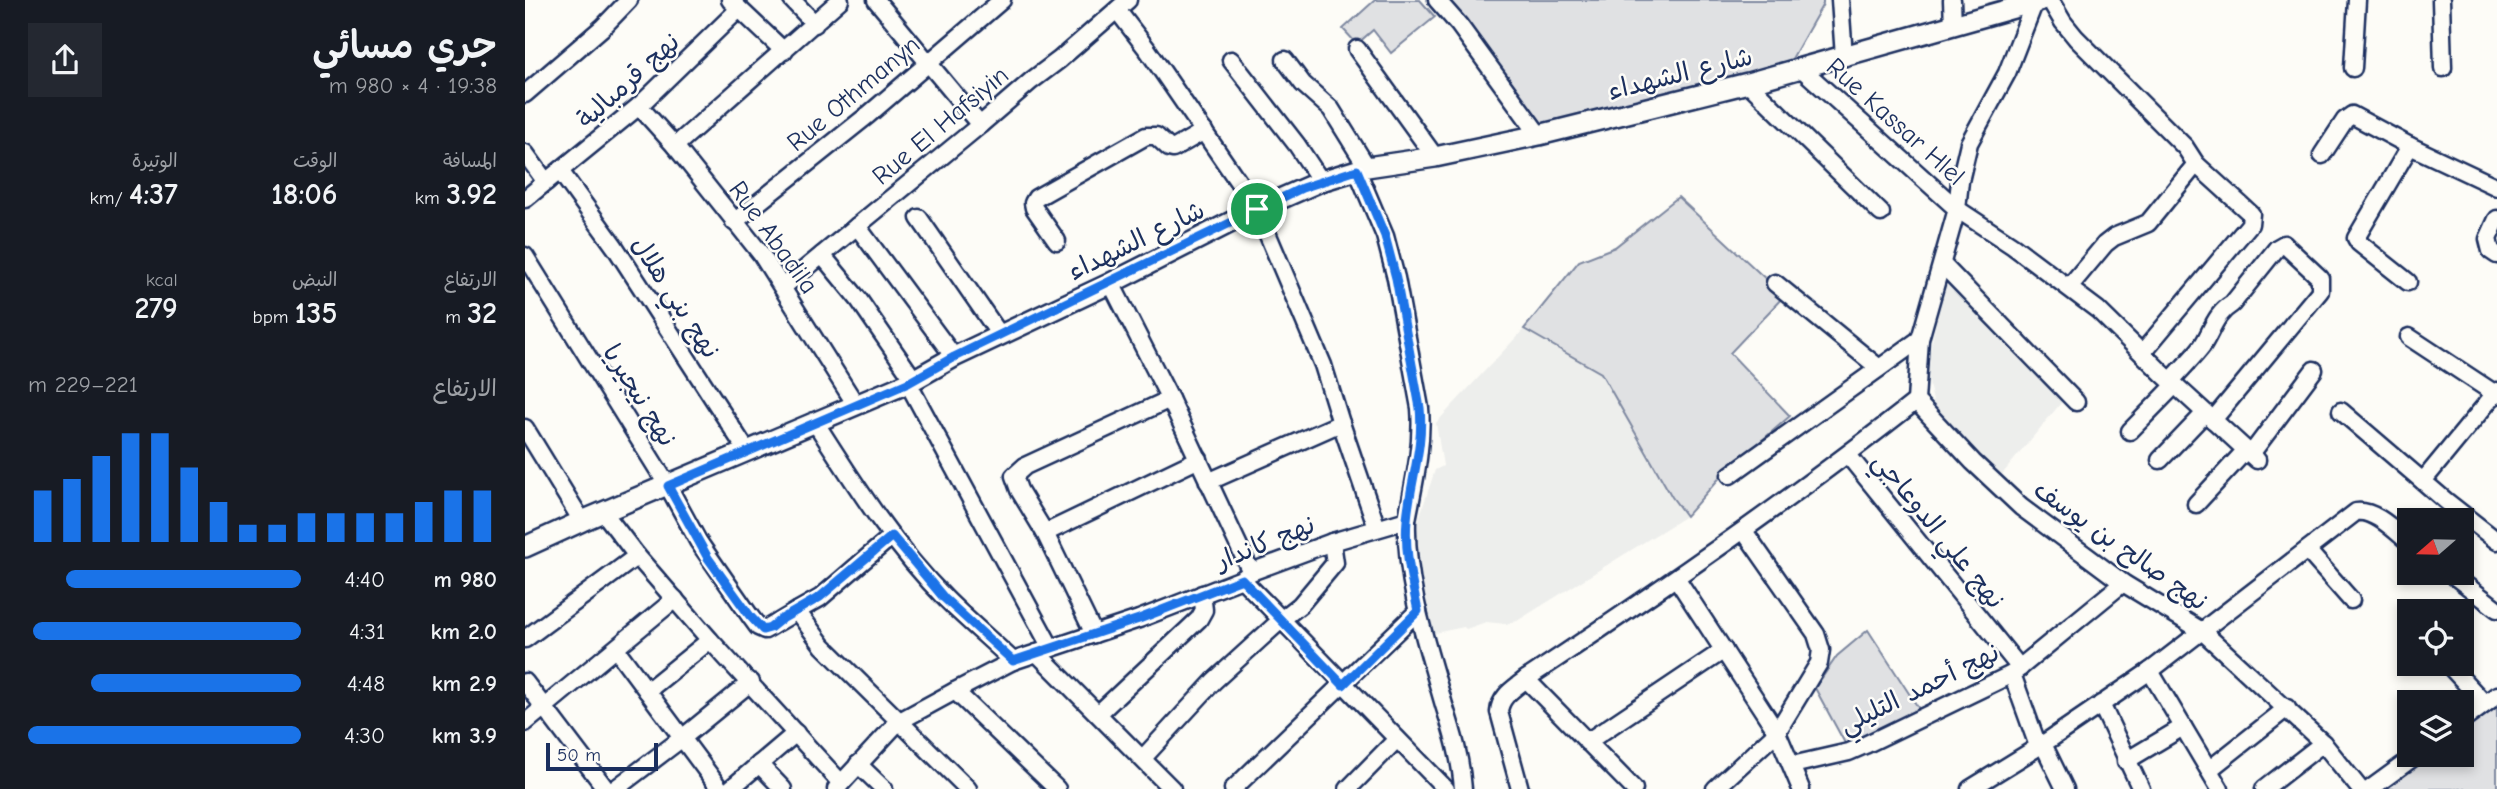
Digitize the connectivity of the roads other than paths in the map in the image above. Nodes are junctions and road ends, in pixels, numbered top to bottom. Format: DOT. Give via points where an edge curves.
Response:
graph roads {
  1 [pos="629,0"];
  2 [pos="792,0"];
  3 [pos="840,0"];
  4 [pos="876,0"];
  5 [pos="1002,0"];
  6 [pos="1437,0"];
  7 [pos="1840,0"];
  8 [pos="1952,0"];
  9 [pos="2042,0"];
  10 [pos="2357,0"];
  11 [pos="2441,0"];
  12 [pos="734,4"];
  13 [pos="1122,5"];
  14 [pos="815,24"];
  15 [pos="1954,26"];
  16 [pos="1357,49"];
  17 [pos="784,51"];
  18 [pos="1844,57"];
  19 [pos="1231,60"];
  20 [pos="1285,60"];
  21 [pos="928,63"];
  22 [pos="2353,68"];
  23 [pos="2443,68"];
  24 [pos="1802,69"];
  25 [pos="1748,83"];
  26 [pos="525,94"];
  27 [pos="639,106"];
  28 [pos="980,125"];
  29 [pos="1204,131"];
  30 [pos="1539,135"];
  31 [pos="675,146"];
  32 [pos="2410,146"];
  33 [pos="525,153"];
  34 [pos="2322,155"];
  35 [pos="1435,157"];
  36 [pos="2196,164"];
  37 [pos="1362,169"];
  38 [pos="560,171"];
  39 [pos="1321,181"];
  40 [pos="545,182"];
  41 [pos="2497,187"];
  42 [pos="525,199"];
  43 [pos="1257,209"];
  44 [pos="1957,209"];
  45 [pos="1881,214"];
  46 [pos="919,218"];
  47 [pos="2497,219"];
  48 [pos="734,222"];
  49 [pos="857,226"];
  50 [pos="1056,241"];
  51 [pos="822,255"];
  52 [pos="2497,255"];
  53 [pos="525,256"];
  54 [pos="1942,264"];
  55 [pos="2407,282"];
  56 [pos="1111,283"];
  57 [pos="1775,283"];
  58 [pos="783,287"];
  59 [pos="2069,287"];
  60 [pos="1000,335"];
  61 [pos="2409,337"];
  62 [pos="1920,339"];
  63 [pos="2142,353"];
  64 [pos="954,357"];
  65 [pos="1879,368"];
  66 [pos="2314,370"];
  67 [pos="911,381"];
  68 [pos="2173,383"];
  69 [pos="2496,393"];
  70 [pos="1170,399"];
  71 [pos="1916,401"];
  72 [pos="2076,402"];
  73 [pos="856,405"];
  74 [pos="2341,411"];
  75 [pos="2209,417"];
  76 [pos="815,422"];
  77 [pos="1341,423"];
  78 [pos="525,428"];
  79 [pos="2130,430"];
  80 [pos="747,451"];
  81 [pos="2251,454"];
  82 [pos="1847,455"];
  83 [pos="1199,459"];
  84 [pos="2160,460"];
  85 [pos="1730,475"];
  86 [pos="2423,481"];
  87 [pos="1208,482"];
  88 [pos="668,486"];
  89 [pos="2196,504"];
  90 [pos="604,513"];
  91 [pos="1407,520"];
  92 [pos="582,521"];
  93 [pos="1377,528"];
  94 [pos="1744,531"];
  95 [pos="1045,533"];
  96 [pos="2397,533"];
  97 [pos="892,536"];
  98 [pos="2497,541"];
  99 [pos="1332,542"];
  100 [pos="525,547"];
  101 [pos="2307,550"];
  102 [pos="637,556"];
  103 [pos="1246,575"];
  104 [pos="1677,579"];
  105 [pos="2123,583"];
  106 [pos="2466,585"];
  107 [pos="1202,594"];
  108 [pos="675,599"];
  109 [pos="2351,600"];
  110 [pos="2497,608"];
  111 [pos="797,611"];
  112 [pos="1418,611"];
  113 [pos="1281,620"];
  114 [pos="2202,631"];
  115 [pos="1094,634"];
  116 [pos="525,639"];
  117 [pos="710,640"];
  118 [pos="615,649"];
  119 [pos="1044,650"];
  120 [pos="1724,650"];
  121 [pos="1013,661"];
  122 [pos="2016,671"];
  123 [pos="2150,671"];
  124 [pos="2462,676"];
  125 [pos="1526,679"];
  126 [pos="525,682"];
  127 [pos="751,682"];
  128 [pos="1343,685"];
  129 [pos="647,691"];
  130 [pos="955,691"];
  131 [pos="2491,700"];
  132 [pos="2101,704"];
  133 [pos="544,707"];
  134 [pos="2287,708"];
  135 [pos="2474,712"];
  136 [pos="1098,714"];
  137 [pos="898,722"];
  138 [pos="525,723"];
  139 [pos="2183,727"];
  140 [pos="1777,732"];
  141 [pos="796,733"];
  142 [pos="681,739"];
  143 [pos="1397,739"];
  144 [pos="1587,742"];
  145 [pos="2323,743"];
  146 [pos="2040,745"];
  147 [pos="1143,758"];
  148 [pos="2126,761"];
  149 [pos="759,764"];
  150 [pos="858,764"];
  151 [pos="1792,765"];
  152 [pos="2400,767"];
  153 [pos="2210,769"];
  154 [pos="839,786"];
  155 [pos="1456,788"];
  156 [pos="605,789"];
  157 [pos="615,789"];
  158 [pos="720,789"];
  159 [pos="730,789"];
  160 [pos="783,789"];
  161 [pos="884,789"];
  162 [pos="968,789"];
  163 [pos="1056,789"];
  164 [pos="1172,789"];
  165 [pos="1233,789"];
  166 [pos="1348,789"];
  167 [pos="1520,789"];
  168 [pos="1634,789"];
  169 [pos="1715,789"];
  170 [pos="1801,789"];
  171 [pos="1970,789"];
  172 [pos="2065,789"];
  173 [pos="2141,789"];
  174 [pos="2220,789"];
  175 [pos="2265,789"];
  176 [pos="2360,789"];
  177 [pos="2370,789"];
  1 -- 26 [label="street"];
  2 -- 14 [label="street"];
  3 -- 14 [label="street"];
  4 -- 21 [label="street"];
  5 -- 21 [label="street, Rue Othmanyn"];
  6 -- 30 [label="street"];
  7 -- 18 [label="street"];
  8 -- 15 [label="street"];
  9 -- 15 [label="street, شارع الشهداء"];
  9 -- 36 [label="street" via="2185,147"];
  9 -- 44 [label="street" via="1969,143"];
  10 -- 22 [label="street"];
  11 -- 23 [label="street"];
  12 -- 17 [label="street"];
  12 -- 27 [label="street, نهج قرمبالية"];
  13 -- 28 [label="street, Rue El Hafsiyin"];
  13 -- 29 [label="street"];
  14 -- 17 [label="street"];
  15 -- 18 [label="street, شارع الشهداء"];
  16 -- 35 [label="street"];
  17 -- 31 [label="street"];
  18 -- 24 [label="street, شارع الشهداء"];
  19 -- 39 [label="street"];
  20 -- 37 [label="street" via="1331,109"];
  21 -- 28 [label="street"];
  21 -- 48 [label="street, Rue Othmanyn"];
  24 -- 25 [label="street, شارع الشهداء"];
  24 -- 44 [label="street, Rue Kassar Hlel"];
  25 -- 30 [label="street, شارع الشهداء"];
  25 -- 45 [label="street"];
  27 -- 31 [label="street, Rue Abadila"];
  27 -- 38 [label="street, نهج قرمبالية"];
  28 -- 49 [label="street, Rue El Hafsiyin"];
  29 -- 43 [label="street"];
  29 -- 50 [label="street" via="1173,149 1156,136 1146,136 1036,198 1034,208"];
  30 -- 35 [label="street, شارع الشهداء"];
  31 -- 48 [label="street, Rue Abadila"];
  32 -- 34 [label="street" via="2352,115"];
  32 -- 41 [label="street"];
  32 -- 55 [label="street" via="2356,238"];
  33 -- 40 [label="street"];
  35 -- 37 [label="street, شارع الشهداء"];
  36 -- 59 [label="street" via="2148,223 2105,244"];
  36 -- 63 [label="street" via="2247,210 2251,220"];
  37 -- 39 [label="street, شارع الشهداء"];
  37 -- 91 [label="street" via="1396,278 1420,408 1419,454"];
  38 -- 40 [label="street, نهج قرمبالية"];
  38 -- 80 [label="street, نهج بني هلال" via="628,266"];
  39 -- 43 [label="street, شارع الشهداء"];
  40 -- 42 [label="street, نهج قرمبالية"];
  43 -- 56 [label="street, شارع الشهداء"];
  43 -- 77 [label="street" via="1324,365"];
  44 -- 54 [label="street"];
  44 -- 59 [label="street, Rue Kassar Hlel"];
  46 -- 60 [label="street"];
  47 -- 52 [label="street" via="2488,239"];
  48 -- 58 [label="street, Rue Abadila"];
  49 -- 51 [label="street, Rue El Hafsiyin"];
  49 -- 64 [label="street"];
  51 -- 58 [label="street, Rue El Hafsiyin"];
  51 -- 67 [label="street" via="859,300"];
  53 -- 88 [label="street, نهج نيجيريا"];
  54 -- 62 [label="street"];
  54 -- 72 [label="street"];
  56 -- 60 [label="street, شارع الشهداء"];
  56 -- 70 [label="street"];
  57 -- 65 [label="street"];
  58 -- 73 [label="street, Rue Abadila"];
  59 -- 63 [label="street, Rue Kassar Hlel"];
  60 -- 64 [label="street, شارع الشهداء"];
  61 -- 69 [label="street"];
  62 -- 65 [label="street"];
  62 -- 71 [label="street"];
  63 -- 68 [label="street, Rue Kassar Hlel"];
  64 -- 67 [label="street, شارع الشهداء"];
  65 -- 85 [label="street"];
  66 -- 81 [label="street"];
  67 -- 73 [label="street, شارع الشهداء"];
  67 -- 119 [label="street"];
  68 -- 75 [label="street, Rue Kassar Hlel"];
  68 -- 75 [label="street" via="2203,345 2209,329 2284,244 2320,278 2320,291"];
  68 -- 79 [label="street"];
  69 -- 86 [label="street"];
  70 -- 83 [label="street"];
  70 -- 95 [label="street" via="1014,475"];
  71 -- 82 [label="street"];
  71 -- 105 [label="street, نهج صالح بن يوسف" via="2021,508"];
  73 -- 76 [label="street, شارع الشهداء"];
  74 -- 86 [label="street"];
  75 -- 81 [label="street, Rue Kassar Hlel"];
  75 -- 84 [label="street"];
  76 -- 80 [label="street, شارع الشهداء"];
  76 -- 97 [label="street"];
  77 -- 87 [label="street"];
  77 -- 93 [label="street"];
  78 -- 92 [label="street"];
  80 -- 88 [label="street, شارع الشهداء"];
  81 -- 89 [label="street"];
  82 -- 94 [label="street"];
  82 -- 122 [label="street, نهج علي الدوعاجي"];
  83 -- 87 [label="street"];
  83 -- 95 [label="street"];
  86 -- 98 [label="street"];
  87 -- 103 [label="street"];
  88 -- 90 [label="street, شارع الشهداء"];
  88 -- 111 [label="street, نهج نيجيريا" via="698,541 758,627 768,630"];
  90 -- 92 [label="street, شارع الشهداء"];
  90 -- 102 [label="street"];
  91 -- 93 [label="street, نهج كاندار"];
  91 -- 112 [label="street" via="1406,542"];
  92 -- 100 [label="street, شارع الشهداء"];
  93 -- 99 [label="street, نهج كاندار"];
  94 -- 104 [label="street"];
  94 -- 140 [label="street" via="1816,634 1821,650 1815,674"];
  95 -- 115 [label="street"];
  96 -- 101 [label="street" via="2361,511"];
  97 -- 111 [label="street, نهج نيجيريا"];
  97 -- 121 [label="street" via="944,598"];
  99 -- 103 [label="street, نهج كاندار"];
  99 -- 113 [label="street" via="1333,567"];
  101 -- 109 [label="street"];
  101 -- 114 [label="street"];
  102 -- 108 [label="street"];
  102 -- 116 [label="street"];
  103 -- 107 [label="street, نهج كاندار"];
  103 -- 113 [label="street"];
  104 -- 120 [label="street"];
  104 -- 125 [label="street"];
  105 -- 114 [label="street, نهج صالح بن يوسف"];
  105 -- 122 [label="street, نهج أحمد التليلي"];
  106 -- 110 [label="street"];
  107 -- 115 [label="street, نهج كاندار"];
  107 -- 136 [label="street" via="1204,610 1199,619"];
  108 -- 117 [label="street"];
  108 -- 118 [label="street"];
  111 -- 137 [label="street" via="823,646"];
  112 -- 128 [label="street"];
  112 -- 155 [label="street" via="1461,761"];
  113 -- 128 [label="street"];
  113 -- 147 [label="street" via="1214,681"];
  114 -- 123 [label="street"];
  114 -- 134 [label="street, نهج صالح بن يوسف"];
  115 -- 119 [label="street, نهج كاندار"];
  117 -- 127 [label="street"];
  117 -- 129 [label="street"];
  118 -- 129 [label="street"];
  118 -- 133 [label="street"];
  119 -- 121 [label="street, نهج كاندار"];
  119 -- 136 [label="street"];
  120 -- 140 [label="street"];
  120 -- 144 [label="street"];
  121 -- 130 [label="street, نهج كاندار"];
  122 -- 146 [label="street, نهج علي الدوعاجي"];
  122 -- 151 [label="street, نهج أحمد التليلي" via="1865,745"];
  123 -- 132 [label="street"];
  123 -- 139 [label="street"];
  124 -- 131 [label="street"];
  125 -- 144 [label="street"];
  125 -- 167 [label="street" via="1499,707"];
  126 -- 133 [label="street"];
  127 -- 141 [label="street"];
  127 -- 142 [label="street"];
  128 -- 143 [label="street"];
  128 -- 165 [label="street"];
  129 -- 142 [label="street"];
  130 -- 137 [label="street, نهج كاندار"];
  130 -- 163 [label="street"];
  131 -- 135 [label="street"];
  132 -- 146 [label="street"];
  132 -- 148 [label="street"];
  133 -- 138 [label="street"];
  133 -- 156 [label="street"];
  134 -- 145 [label="street, نهج صالح بن يوسف"];
  134 -- 153 [label="street"];
  136 -- 147 [label="street"];
  137 -- 150 [label="street, نهج كاندار"];
  137 -- 162 [label="street"];
  139 -- 148 [label="street"];
  139 -- 153 [label="street"];
  140 -- 151 [label="street"];
  140 -- 169 [label="street"];
  141 -- 149 [label="street"];
  141 -- 154 [label="street"];
  142 -- 157 [label="street"];
  142 -- 158 [label="street"];
  143 -- 155 [label="street"];
  143 -- 166 [label="street"];
  144 -- 168 [label="street"];
  145 -- 175 [label="street"];
  145 -- 176 [label="street, نهج صالح بن يوسف"];
  146 -- 171 [label="street"];
  146 -- 172 [label="street, نهج علي الدوعاجي"];
  147 -- 164 [label="street"];
  148 -- 173 [label="street"];
  149 -- 159 [label="street"];
  149 -- 160 [label="street"];
  150 -- 154 [label="street, نهج كاندار"];
  150 -- 161 [label="street"];
  151 -- 170 [label="street"];
  152 -- 177 [label="street"];
  153 -- 174 [label="street"];
}
